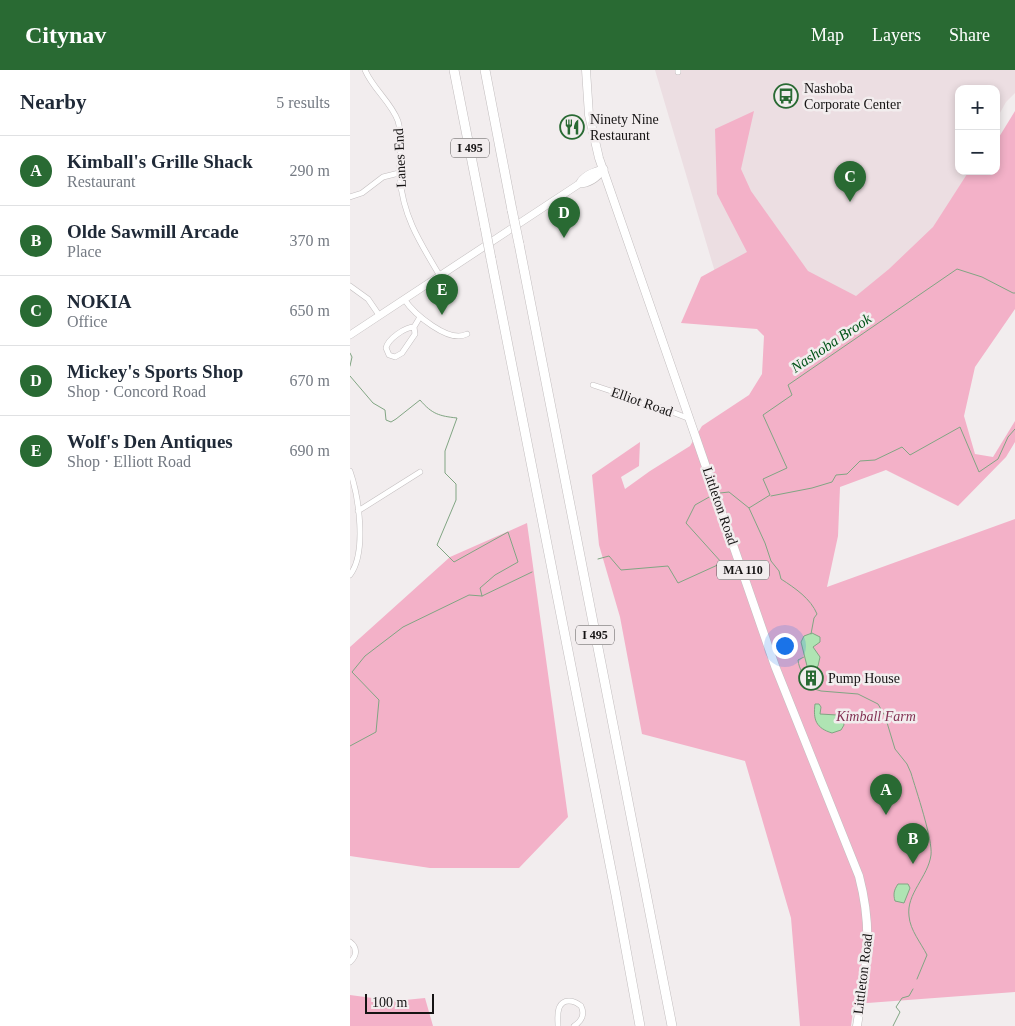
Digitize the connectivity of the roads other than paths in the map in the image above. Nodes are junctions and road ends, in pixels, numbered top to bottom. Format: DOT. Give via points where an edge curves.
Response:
graph roads {
  1 [pos="365,70"];
  2 [pos="454,70"];
  3 [pos="485,70"];
  4 [pos="586,70"];
  5 [pos="604,169"];
  6 [pos="399,173"];
  7 [pos="350,197"];
  8 [pos="440,276"];
  9 [pos="350,286"];
  10 [pos="404,299"];
  11 [pos="379,315"];
  12 [pos="420,317"];
  13 [pos="414,327"];
  14 [pos="350,334"];
  15 [pos="467,334"];
  16 [pos="593,385"];
  17 [pos="691,420"];
  18 [pos="350,472"];
  19 [pos="420,472"];
  20 [pos="358,511"];
  21 [pos="350,575"];
  22 [pos="350,942"];
  23 [pos="350,962"];
  24 [pos="558,1026"];
  25 [pos="574,1026"];
  26 [pos="640,1026"];
  27 [pos="672,1026"];
  28 [pos="857,1026"];
  1 -- 6 [label="street, Lanes End" via="398,121 401,140"];
  2 -- 26 [label="highway, I 495, bridge"];
  3 -- 27 [label="highway, I 495, bridge"];
  4 -- 5 [label="main road, Littleton Road / MA 110" via="589,115"];
  5 -- 8 [label="main road" via="582,179"];
  5 -- 17 [label="main road, Littleton Road / MA 110"];
  6 -- 7 [label="street" via="383,176 362,193"];
  6 -- 8 [label="street, Lanes End" via="410,223"];
  8 -- 10 [label="main road"];
  9 -- 11 [label="street" via="368,299"];
  10 -- 11 [label="main road"];
  10 -- 12 [label="street"];
  11 -- 14 [label="main road"];
  12 -- 13 [label="street"];
  12 -- 15 [label="street" via="451,336"];
  13 -- 13 [label="street" via="415,334 400,355 389,354 388,342 407,328"];
  16 -- 17 [label="street, Elliot Road"];
  17 -- 28 [label="main road, Littleton Road / MA 110" via="775,666 862,884 869,940"];
  18 -- 20 [label="street"];
  19 -- 20 [label="street"];
  20 -- 21 [label="street" via="357,558"];
  22 -- 23 [label="street" via="356,953"];
  24 -- 25 [label="street" via="559,1008 569,1001 579,1004 583,1011 582,1019"];
}
